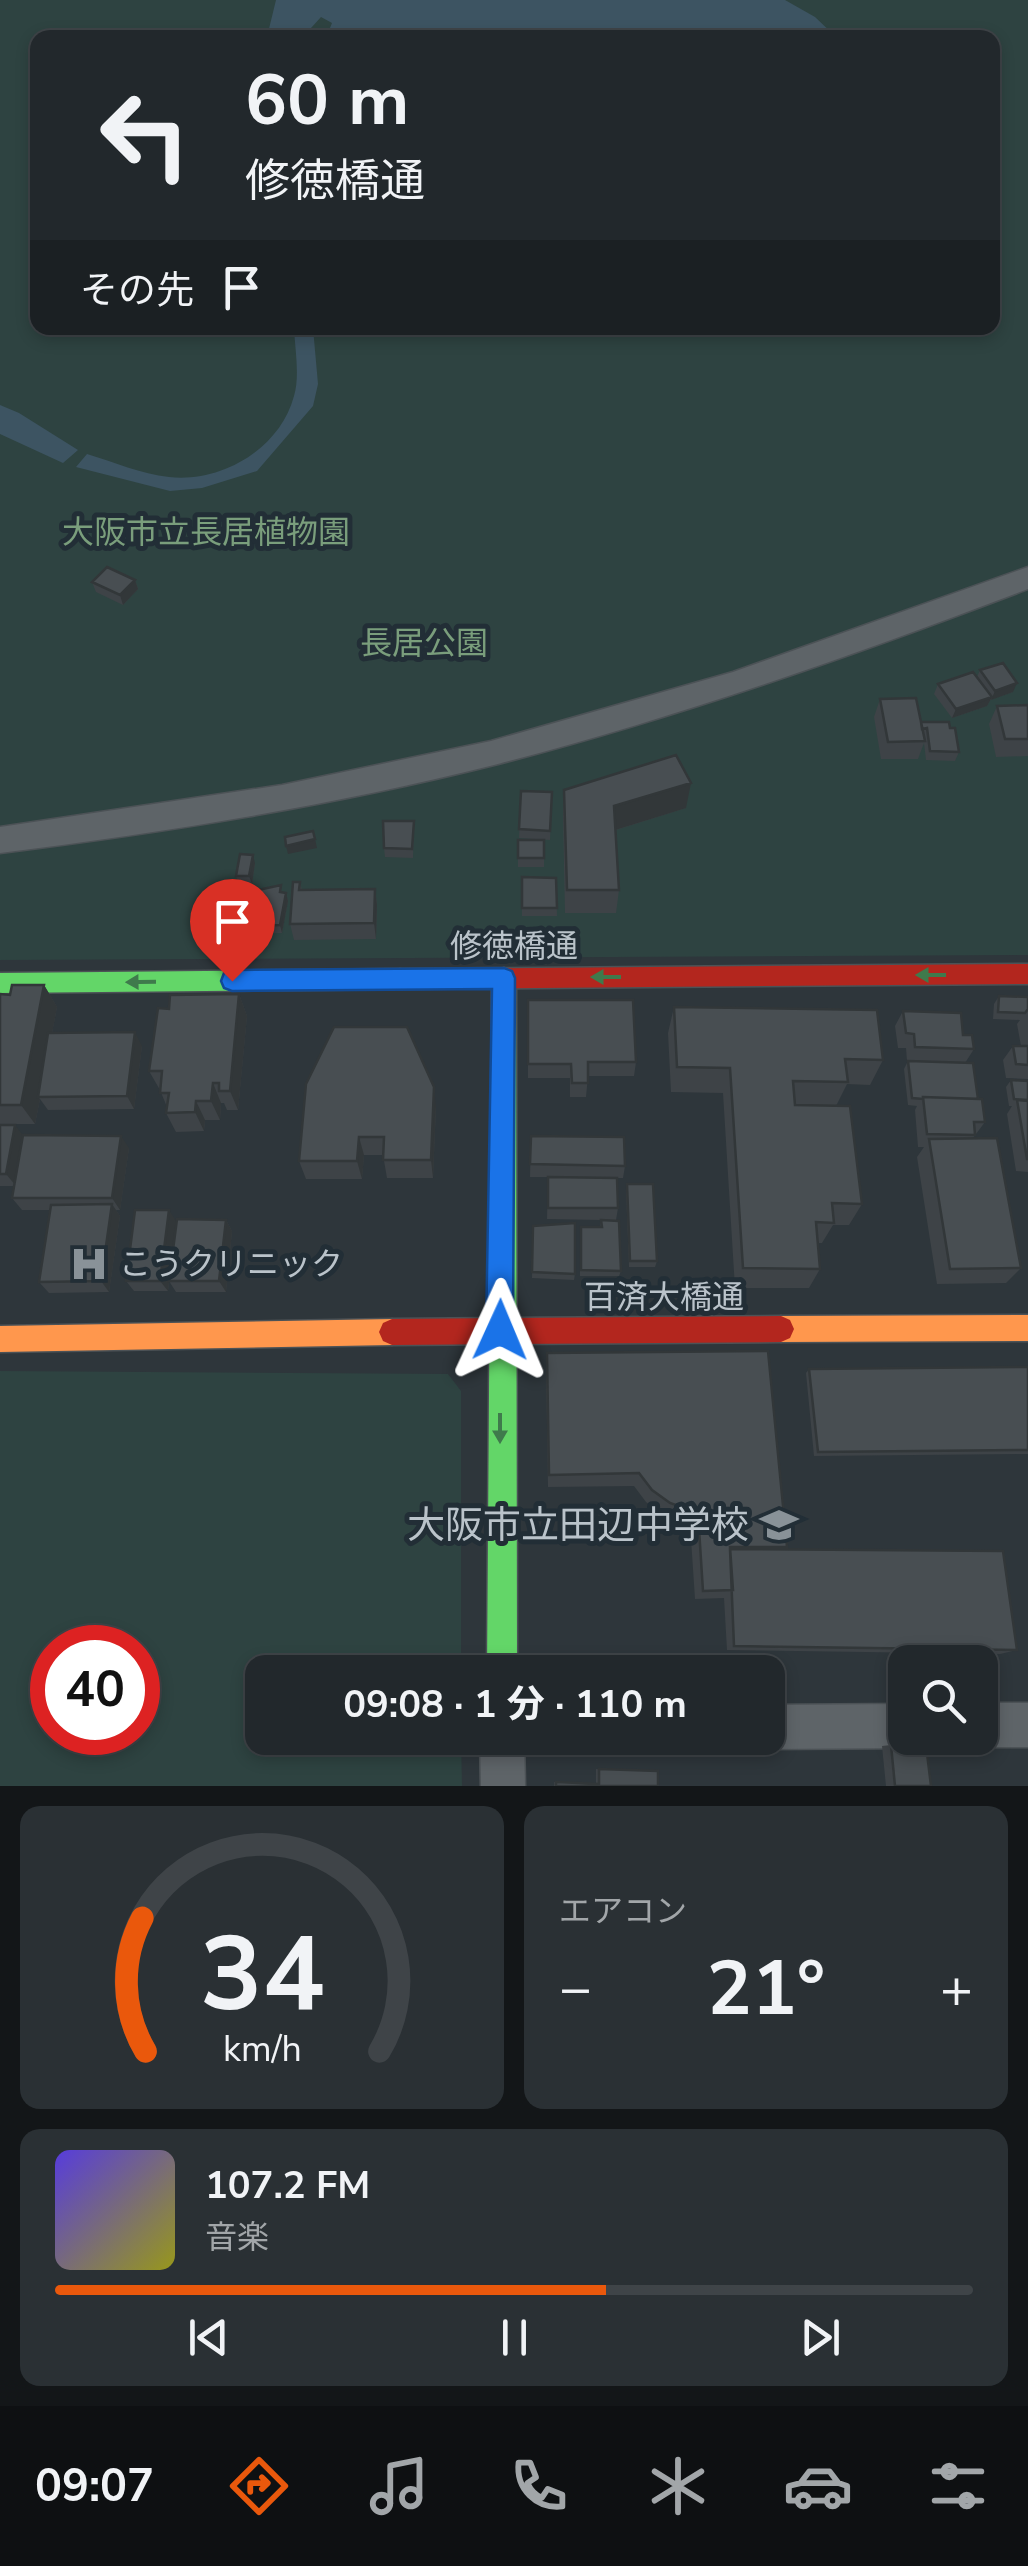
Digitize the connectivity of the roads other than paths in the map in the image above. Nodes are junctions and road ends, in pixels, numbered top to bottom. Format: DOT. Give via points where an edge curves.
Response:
graph roads {
  1 [pos="1028,578"];
  2 [pos="0,840"];
  3 [pos="1028,974"];
  4 [pos="504,978"];
  5 [pos="0,983"];
  6 [pos="1028,1328"];
  7 [pos="500,1330"];
  8 [pos="0,1339"];
  9 [pos="502,1655"];
  10 [pos="1028,1724"];
  11 [pos="998,1725"];
  12 [pos="888,1726"];
  13 [pos="785,1727"];
  14 [pos="502,1755"];
  15 [pos="502,1786"];
  1 -- 2 [label="street" via="782,667 514,747 360,783"];
  3 -- 4 [label="street, 修徳橋通, one-way"];
  4 -- 5 [label="street, 修徳橋通, one-way"];
  4 -- 7 [label="street"];
  6 -- 7 [label="street, 百済大橋通"];
  7 -- 8 [label="street, 百済大橋通"];
  7 -- 9 [label="street, one-way"];
  10 -- 11 [label="street"];
  12 -- 13 [label="street"];
  14 -- 15 [label="street"];
}
